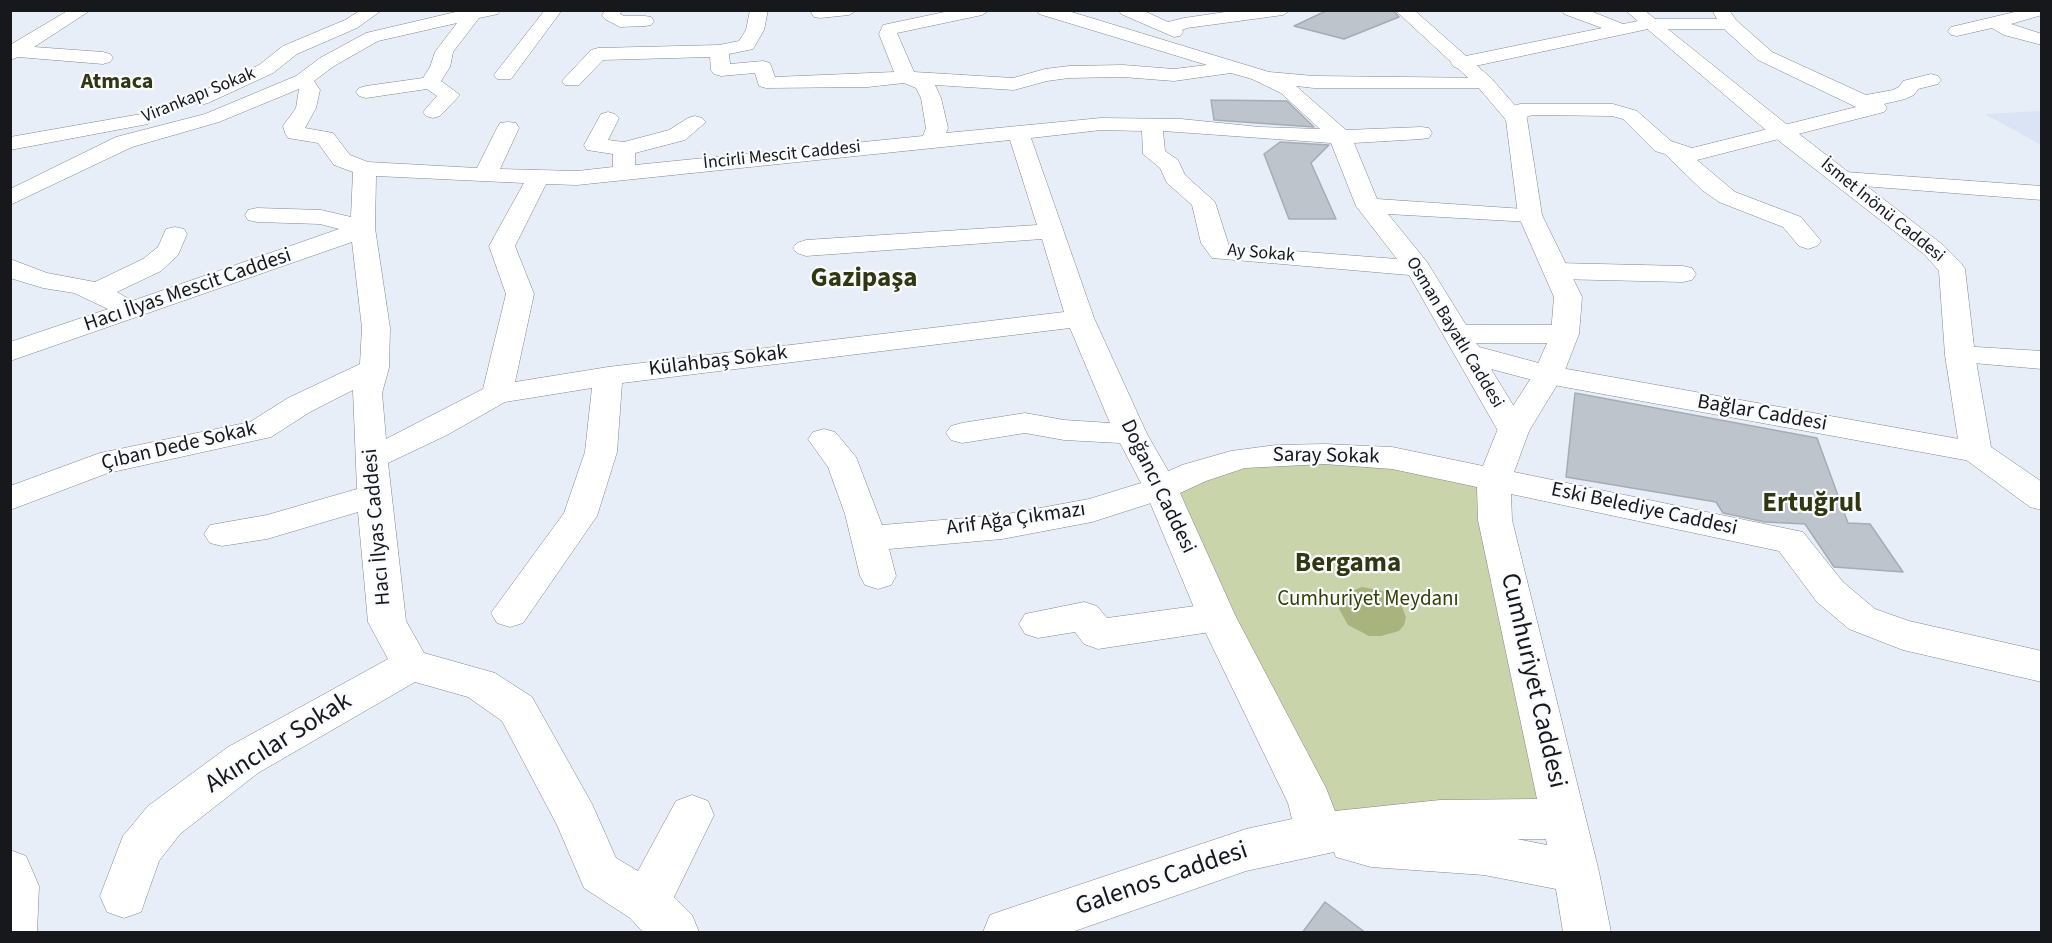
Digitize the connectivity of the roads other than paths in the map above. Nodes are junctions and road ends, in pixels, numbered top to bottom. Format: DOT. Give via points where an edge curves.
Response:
graph roads {
  1 [pos="83,10"];
  2 [pos="374,10"];
  3 [pos="555,10"];
  4 [pos="614,10"];
  5 [pos="759,10"];
  6 [pos="849,10"];
  7 [pos="903,10"];
  8 [pos="982,10"];
  9 [pos="1045,10"];
  10 [pos="1127,10"];
  11 [pos="1283,10"];
  12 [pos="1403,10"];
  13 [pos="1570,10"];
  14 [pos="482,12"];
  15 [pos="820,13"];
  16 [pos="2032,13"];
  17 [pos="1228,14"];
  18 [pos="1725,17"];
  19 [pos="2000,17"];
  20 [pos="645,21"];
  21 [pos="1634,21"];
  22 [pos="917,24"];
  23 [pos="1169,28"];
  24 [pos="1957,31"];
  25 [pos="1187,40"];
  26 [pos="2042,40"];
  27 [pos="719,51"];
  28 [pos="12,53"];
  29 [pos="103,58"];
  30 [pos="1211,60"];
  31 [pos="1461,63"];
  32 [pos="1249,72"];
  33 [pos="504,75"];
  34 [pos="906,76"];
  35 [pos="303,80"];
  36 [pos="1931,80"];
  37 [pos="572,81"];
  38 [pos="1484,82"];
  39 [pos="430,83"];
  40 [pos="366,92"];
  41 [pos="1861,102"];
  42 [pos="433,112"];
  43 [pos="608,118"];
  44 [pos="143,119"];
  45 [pos="1516,119"];
  46 [pos="695,122"];
  47 [pos="1152,124"];
  48 [pos="508,128"];
  49 [pos="1016,131"];
  50 [pos="163,132"];
  51 [pos="1782,132"];
  52 [pos="1421,133"];
  53 [pos="1340,137"];
  54 [pos="932,141"];
  55 [pos="10,144"];
  56 [pos="624,149"];
  57 [pos="1674,151"];
  58 [pos="365,169"];
  59 [pos="624,173"];
  60 [pos="485,175"];
  61 [pos="539,176"];
  62 [pos="1845,179"];
  63 [pos="2042,193"];
  64 [pos="10,198"];
  65 [pos="1368,206"];
  66 [pos="256,215"];
  67 [pos="1530,215"];
  68 [pos="363,228"];
  69 [pos="1052,231"];
  70 [pos="175,234"];
  71 [pos="1808,241"];
  72 [pos="806,248"];
  73 [pos="10,267"];
  74 [pos="1418,268"];
  75 [pos="1557,271"];
  76 [pos="1683,274"];
  77 [pos="94,293"];
  78 [pos="128,311"];
  79 [pos="1080,318"];
  80 [pos="1565,334"];
  81 [pos="1461,344"];
  82 [pos="10,352"];
  83 [pos="1960,356"];
  84 [pos="2042,360"];
  85 [pos="374,368"];
  86 [pos="1548,375"];
  87 [pos="608,376"];
  88 [pos="497,394"];
  89 [pos="1513,431"];
  90 [pos="962,433"];
  91 [pos="1131,434"];
  92 [pos="824,439"];
  93 [pos="1976,452"];
  94 [pos="372,458"];
  95 [pos="1494,480"];
  96 [pos="1161,488"];
  97 [pos="374,496"];
  98 [pos="10,499"];
  99 [pos="2042,499"];
  100 [pos="222,534"];
  101 [pos="868,537"];
  102 [pos="878,576"];
  103 [pos="510,613"];
  104 [pos="1217,616"];
  105 [pos="1038,624"];
  106 [pos="411,665"];
  107 [pos="2040,669"];
  108 [pos="692,815"];
  109 [pos="1564,819"];
  110 [pos="1318,833"];
  111 [pos="10,871"];
  112 [pos="1576,872"];
  113 [pos="124,896"];
  114 [pos="661,917"];
  115 [pos="12,932"];
  116 [pos="1007,933"];
  117 [pos="1587,933"];
  1 -- 28 [label="street"];
  2 -- 44 [label="street, Virankapı Sokak" via="290,50 266,69 229,88"];
  3 -- 33 [label="street"];
  4 -- 20 [label="street" via="611,15 620,22"];
  5 -- 27 [label="street" via="755,30 746,45"];
  6 -- 15 [label="street"];
  7 -- 22 [label="street"];
  8 -- 22 [label="street"];
  9 -- 30 [label="street"];
  10 -- 23 [label="street"];
  11 -- 17 [label="street"];
  12 -- 31 [label="street"];
  13 -- 21 [label="street"];
  14 -- 35 [label="street" via="372,37"];
  14 -- 39 [label="street" via="470,18 444,52"];
  16 -- 19 [label="street"];
  17 -- 23 [label="street"];
  17 -- 25 [label="street" via="1242,23 1231,30"];
  18 -- 21 [label="street"];
  18 -- 41 [label="street" via="1765,56"];
  19 -- 24 [label="street"];
  19 -- 26 [label="street" via="2010,31"];
  21 -- 31 [label="street"];
  21 -- 51 [label="street, İsmet İnönü Caddesi"];
  22 -- 34 [label="street" via="890,29 888,34"];
  23 -- 25 [label="street"];
  25 -- 30 [label="street"];
  27 -- 34 [label="street" via="721,70 763,67 766,82 868,81"];
  27 -- 37 [label="street" via="598,54"];
  28 -- 29 [label="street"];
  30 -- 32 [label="street"];
  31 -- 38 [label="street"];
  32 -- 34 [label="street" via="1069,72 1014,84"];
  32 -- 38 [label="street" via="1314,82"];
  32 -- 53 [label="street, Osman Bayatlı Caddesi" via="1288,89"];
  34 -- 54 [label="street" via="924,84 931,98 937,128"];
  35 -- 50 [label="street" via="212,118"];
  35 -- 58 [label="street, İncirli Mescit Caddesi" via="310,90 306,108 294,126 296,133 325,138 342,160"];
  36 -- 41 [label="street" via="1910,85 1898,95"];
  38 -- 45 [label="street"];
  39 -- 40 [label="street"];
  39 -- 42 [label="street" via="450,95"];
  41 -- 51 [label="street" via="1877,108"];
  43 -- 56 [label="street" via="595,145"];
  44 -- 50 [label="street"];
  44 -- 55 [label="street, Virankapı Sokak"];
  45 -- 57 [label="street" via="1520,110 1613,110 1630,115 1663,146"];
  45 -- 67 [label="street, Cumhuriyet Caddesi"];
  46 -- 56 [label="street" via="677,135"];
  47 -- 49 [label="street, İncirli Mescit Caddesi"];
  47 -- 53 [label="street, İncirli Mescit Caddesi"];
  47 -- 74 [label="street, Ay Sokak" via="1154,154 1170,165 1175,178 1203,202 1214,243 1221,253"];
  48 -- 60 [label="street"];
  49 -- 54 [label="street, İncirli Mescit Caddesi"];
  49 -- 69 [label="street, Doğancı Caddesi"];
  50 -- 64 [label="street" via="124,142"];
  51 -- 57 [label="street" via="1691,154"];
  51 -- 62 [label="street, İsmet İnönü Caddesi"];
  52 -- 53 [label="street, İncirli Mescit Caddesi"];
  53 -- 65 [label="street, Osman Bayatlı Caddesi"];
  54 -- 59 [label="street, İncirli Mescit Caddesi"];
  56 -- 59 [label="street"];
  57 -- 71 [label="street" via="1727,197 1792,222"];
  58 -- 60 [label="street, İncirli Mescit Caddesi"];
  58 -- 68 [label="street, Hacı İlyas Caddesi"];
  59 -- 61 [label="street, İncirli Mescit Caddesi" via="577,178"];
  60 -- 61 [label="street, İncirli Mescit Caddesi"];
  61 -- 88 [label="street" via="502,246 520,294"];
  62 -- 63 [label="street"];
  62 -- 83 [label="street, İsmet İnönü Caddesi" via="1952,269"];
  65 -- 67 [label="street"];
  65 -- 74 [label="street, Osman Bayatlı Caddesi"];
  66 -- 68 [label="street" via="321,217"];
  67 -- 75 [label="street, Cumhuriyet Caddesi"];
  68 -- 78 [label="street, Hacı İlyas Mescit Caddesi"];
  68 -- 85 [label="street, Hacı İlyas Caddesi" via="376,328"];
  69 -- 72 [label="street"];
  69 -- 79 [label="street, Doğancı Caddesi"];
  70 -- 77 [label="street" via="169,250 152,265"];
  73 -- 77 [label="street" via="43,280 80,285"];
  74 -- 81 [label="street, Osman Bayatlı Caddesi"];
  75 -- 76 [label="street"];
  75 -- 80 [label="street, Cumhuriyet Caddesi" via="1568,297"];
  77 -- 78 [label="street"];
  78 -- 82 [label="street, Hacı İlyas Mescit Caddesi"];
  79 -- 87 [label="street, Külahbaş Sokak"];
  79 -- 91 [label="street, Doğancı Caddesi"];
  80 -- 81 [label="street"];
  80 -- 86 [label="street, Cumhuriyet Caddesi"];
  81 -- 86 [label="street, Bağlar Caddesi"];
  81 -- 89 [label="street, Osman Bayatlı Caddesi"];
  83 -- 84 [label="street"];
  83 -- 93 [label="street, İsmet İnönü Caddesi"];
  85 -- 94 [label="street, Hacı İlyas Caddesi" via="367,393"];
  85 -- 98 [label="street, Çıban Dede Sokak" via="299,405 260,430 100,464"];
  86 -- 89 [label="street, Cumhuriyet Caddesi"];
  86 -- 93 [label="street, Bağlar Caddesi"];
  87 -- 88 [label="street, Külahbaş Sokak"];
  87 -- 103 [label="street" via="601,452 580,516"];
  88 -- 94 [label="street, Külahbaş Sokak"];
  89 -- 95 [label="street, Cumhuriyet Caddesi"];
  90 -- 91 [label="street" via="1025,423"];
  91 -- 96 [label="street, Doğancı Caddesi"];
  92 -- 101 [label="street" via="844,465"];
  93 -- 99 [label="street"];
  94 -- 97 [label="street, Hacı İlyas Caddesi"];
  95 -- 96 [label="street, Saray Sokak" via="1392,458 1276,454 1243,458"];
  95 -- 107 [label="street, Eski Belediye Caddesi" via="1791,541 1830,592 1862,619 1903,635"];
  95 -- 109 [label="street, Cumhuriyet Caddesi" via="1495,520"];
  96 -- 101 [label="street, Arif Ağa Çıkmazı" via="1092,510 1002,527"];
  96 -- 104 [label="street, Doğancı Caddesi"];
  97 -- 100 [label="street" via="267,526"];
  97 -- 106 [label="street, Hacı İlyas Caddesi" via="387,622"];
  101 -- 102 [label="street"];
  104 -- 105 [label="street" via="1098,634 1084,616"];
  104 -- 110 [label="street, Doğancı Caddesi" via="1310,802"];
  106 -- 113 [label="street, Akıncılar Sokak" via="243,759 164,820 139,851"];
  106 -- 114 [label="street" via="481,684 517,709 576,818 600,873"];
  108 -- 114 [label="street"];
  109 -- 110 [label="street, Galenos Caddesi" via="1440,820"];
  109 -- 112 [label="street, Cumhuriyet Caddesi"];
  110 -- 112 [label="street, Galenos Caddesi" via="1371,846 1484,854"];
  110 -- 116 [label="street, Galenos Caddesi" via="1246,850"];
  111 -- 115 [label="street" via="15,886"];
  112 -- 117 [label="street, Cumhuriyet Caddesi"];
}
